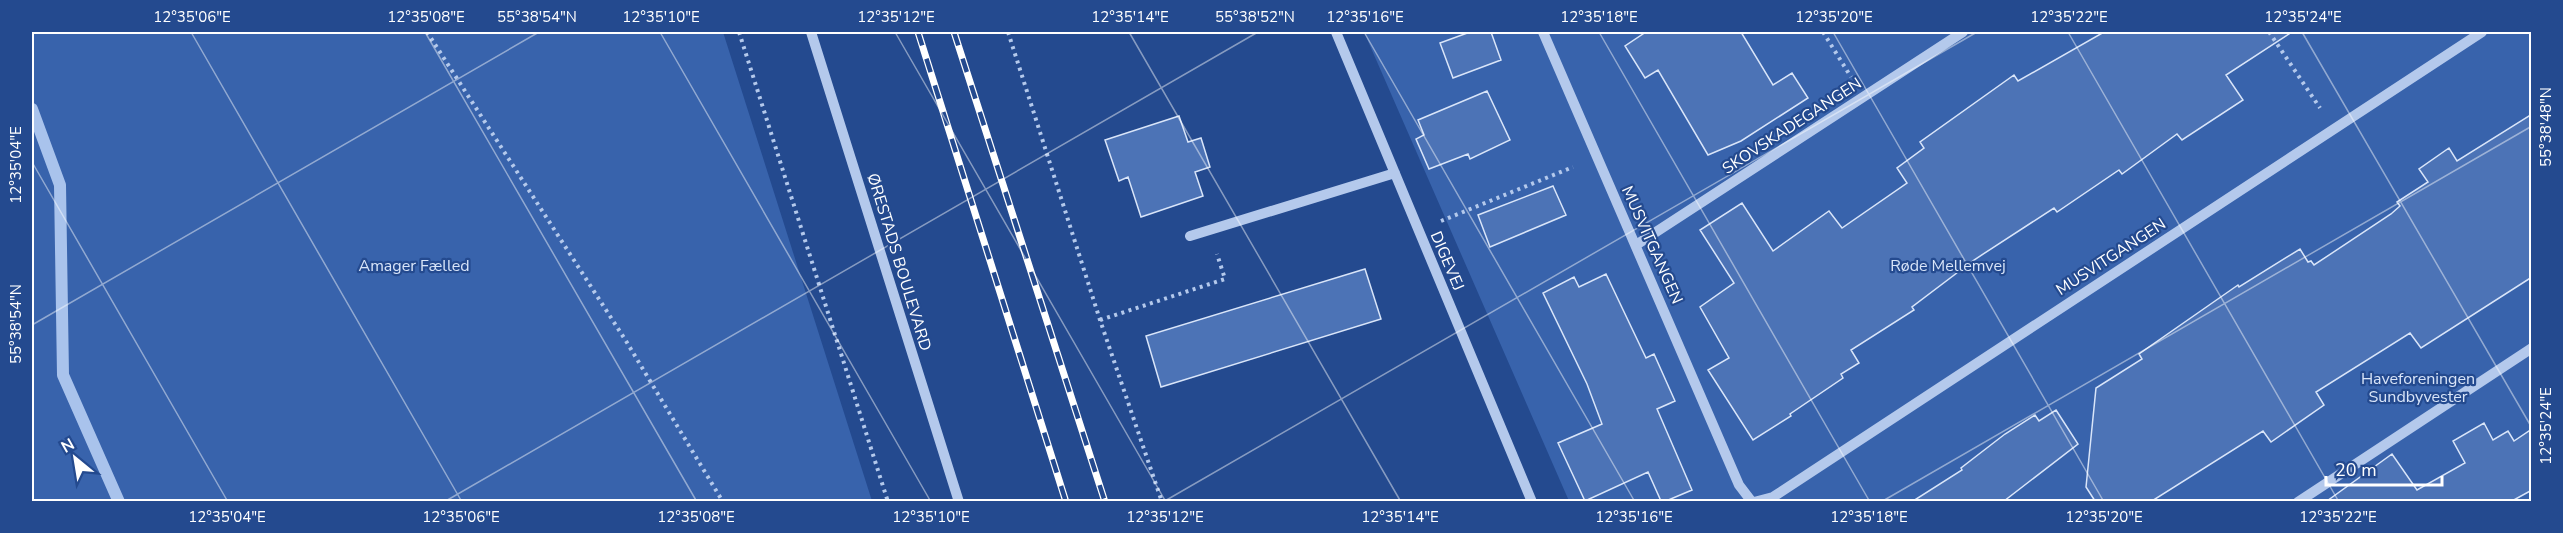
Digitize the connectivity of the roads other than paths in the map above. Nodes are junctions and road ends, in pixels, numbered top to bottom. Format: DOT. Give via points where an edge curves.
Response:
graph roads {
  1 [pos="811,32"];
  2 [pos="1336,32"];
  3 [pos="1543,32"];
  4 [pos="1963,32"];
  5 [pos="2482,32"];
  6 [pos="1395,173"];
  7 [pos="1190,236"];
  8 [pos="1636,245"];
  9 [pos="2532,348"];
  10 [pos="958,501"];
  11 [pos="1532,501"];
  12 [pos="1753,501"];
  13 [pos="2298,501"];
  1 -- 10 [label="street, ØRESTADS BOULEVARD"];
  2 -- 6 [label="street, DIGEVEJ"];
  3 -- 8 [label="street, MUSVITGANGEN"];
  4 -- 8 [label="street, SKOVSKADEGANGEN"];
  5 -- 12 [label="street, MUSVITGANGEN" via="1773,497"];
  6 -- 7 [label="street"];
  6 -- 11 [label="street, DIGEVEJ"];
  8 -- 12 [label="street, MUSVITGANGEN" via="1738,485"];
  9 -- 13 [label="street"];
}
